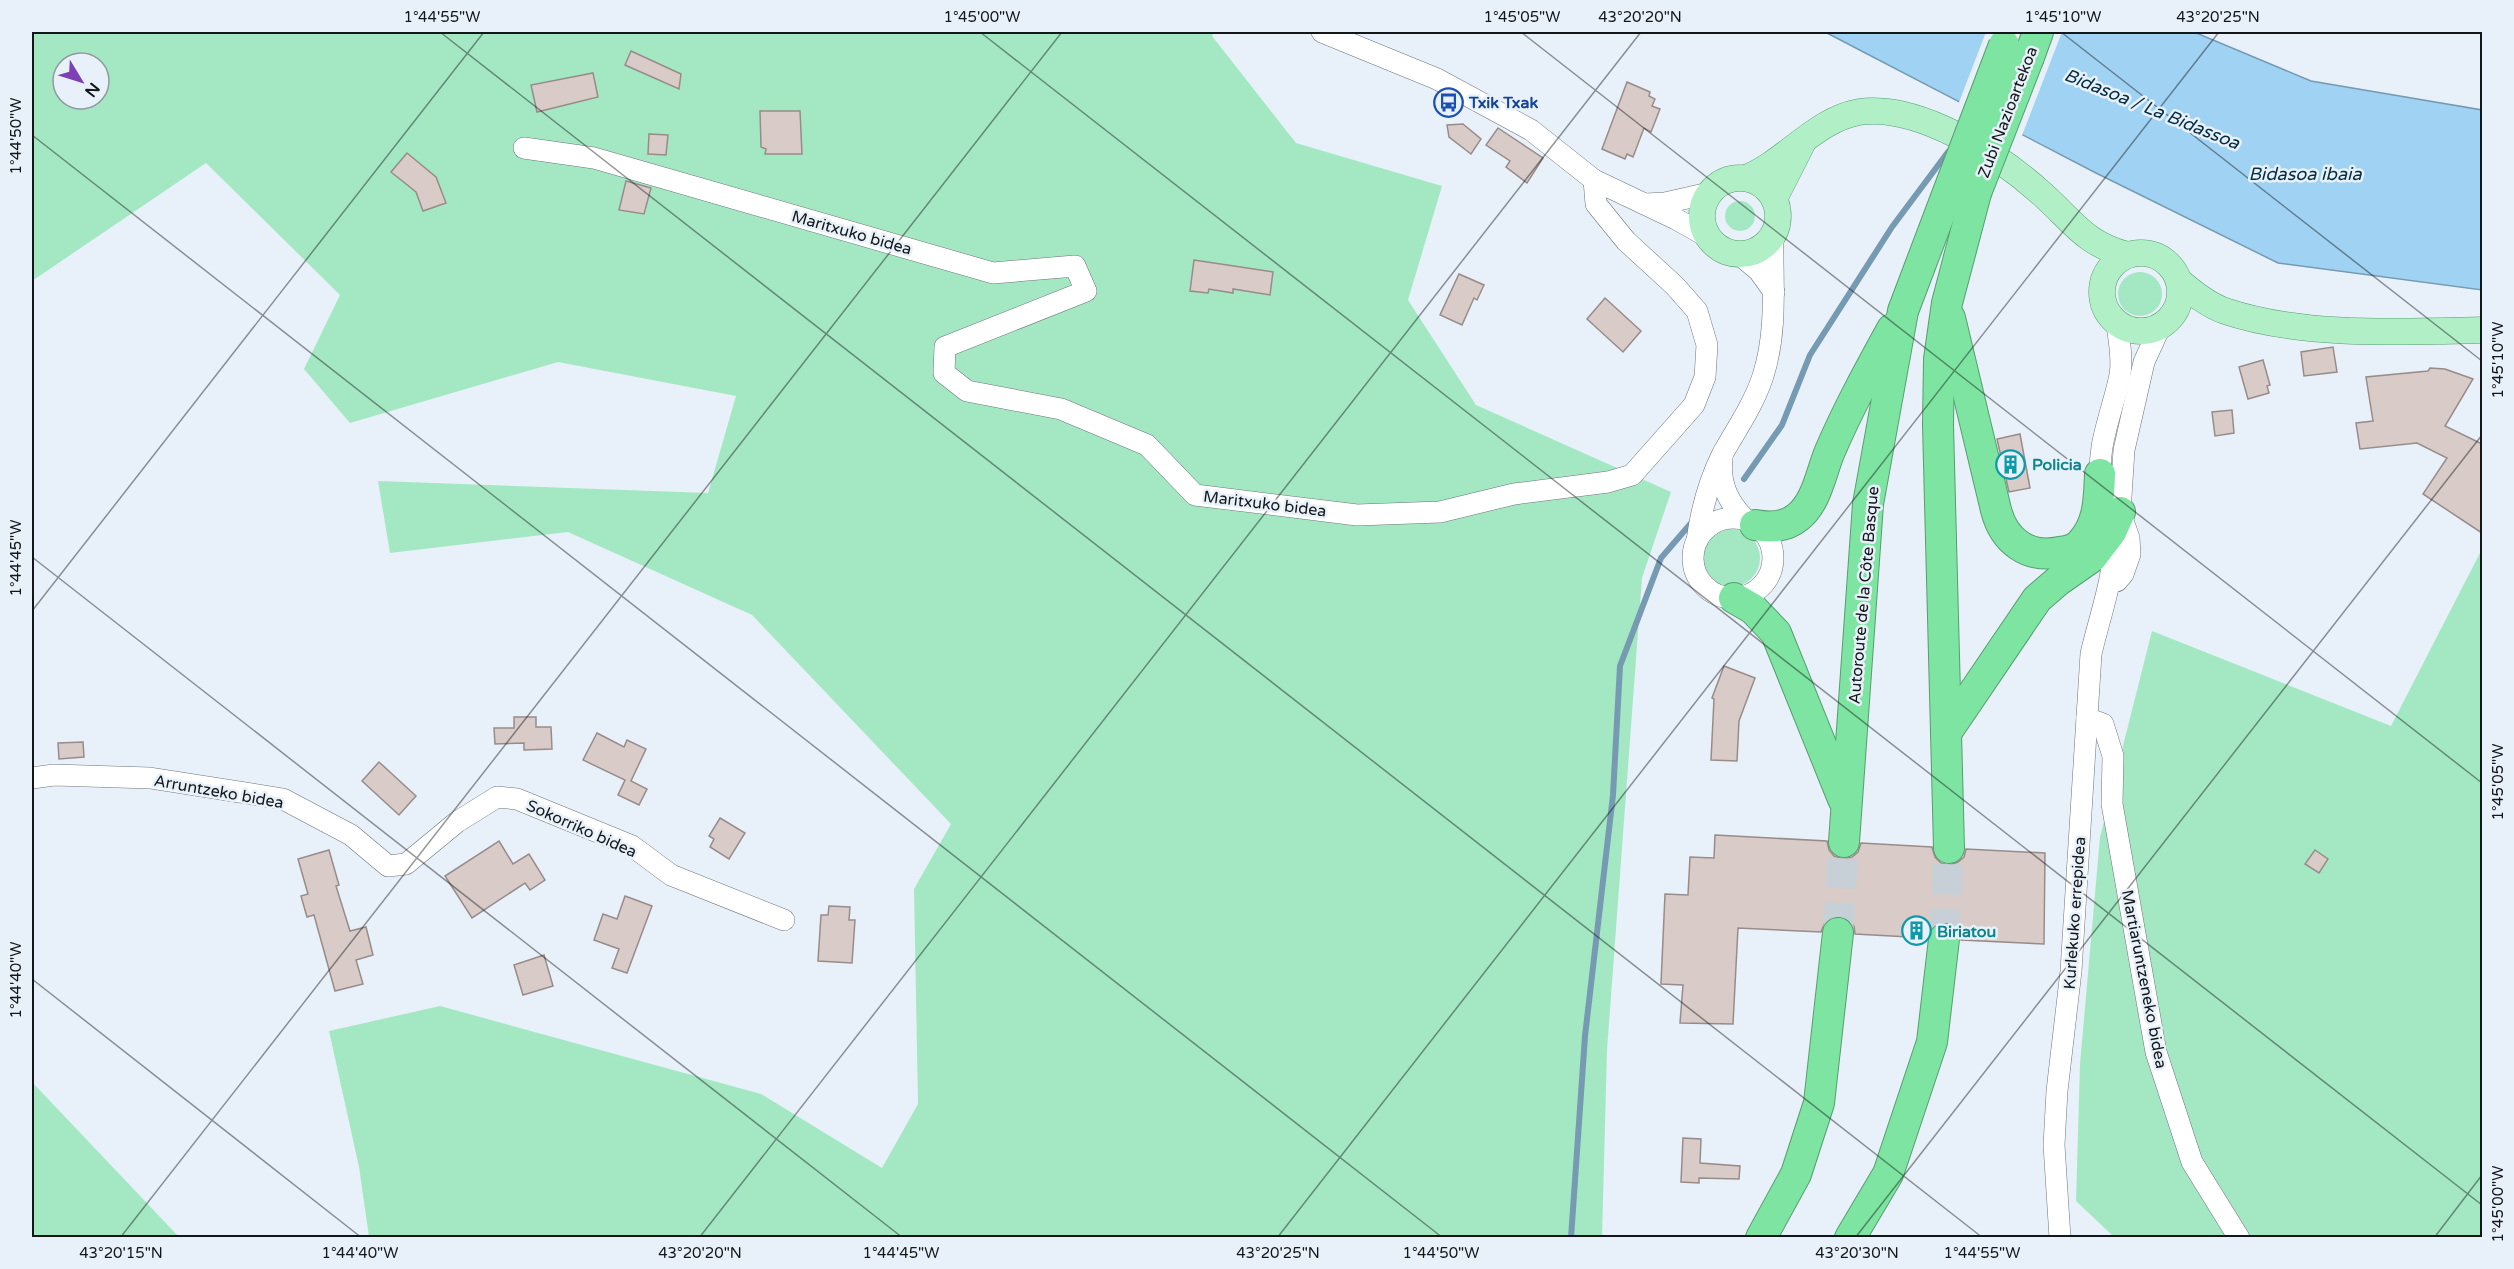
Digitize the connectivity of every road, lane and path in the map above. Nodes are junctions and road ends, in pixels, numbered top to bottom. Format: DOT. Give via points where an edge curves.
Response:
graph roads {
  1 [pos="1322,32"];
  2 [pos="2020,41"];
  3 [pos="1804,141"];
  4 [pos="524,148"];
  5 [pos="1746,178"];
  6 [pos="1594,180"];
  7 [pos="1965,186"];
  8 [pos="1709,193"];
  9 [pos="1774,199"];
  10 [pos="1645,204"];
  11 [pos="1773,234"];
  12 [pos="2084,235"];
  13 [pos="1708,237"];
  14 [pos="1739,254"];
  15 [pos="2128,255"];
  16 [pos="2179,281"];
  17 [pos="2102,286"];
  18 [pos="1774,292"];
  19 [pos="1947,303"];
  20 [pos="1903,310"];
  21 [pos="2224,311"];
  22 [pos="2165,323"];
  23 [pos="2117,324"];
  24 [pos="2482,330"];
  25 [pos="1723,453"];
  26 [pos="2100,474"];
  27 [pos="2117,520"];
  28 [pos="1750,522"];
  29 [pos="1696,541"];
  30 [pos="1734,598"];
  31 [pos="2087,718"];
  32 [pos="1946,733"];
  33 [pos="32,778"];
  34 [pos="1845,805"];
  35 [pos="1844,842"];
  36 [pos="1949,848"];
  37 [pos="388,866"];
  38 [pos="784,920"];
  39 [pos="1838,933"];
  40 [pos="1944,939"];
  41 [pos="1761,1238"];
  42 [pos="1850,1238"];
  43 [pos="2060,1238"];
  44 [pos="2239,1238"];
  1 -- 6 [label="street" via="1458,90 1531,130"];
  2 -- 7 [label="highway, Zubi Nazioartekoa, bridge"];
  3 -- 5 [label="main road"];
  3 -- 9 [label="main road"];
  3 -- 12 [label="main road" via="1831,121 1859,112 1892,113 1924,120 2020,175"];
  4 -- 6 [label="street, Maritxuko bidea" via="594,158 993,273 1075,266 1086,291 945,347 944,373 967,391 1061,409 1147,445 1195,495 1357,515 1440,512 1514,494 1608,482 1632,475 1694,405 1706,377 1707,345 1697,311 1626,241 1596,204"];
  5 -- 8 [label="main road" via="1725,180"];
  5 -- 9 [label="main road" via="1758,182"];
  6 -- 10 [label="street"];
  7 -- 19 [label="highway"];
  7 -- 20 [label="highway, Autoroute de la Côte Basque"];
  8 -- 10 [label="street"];
  8 -- 13 [label="main road" via="1702,215"];
  9 -- 11 [label="main road" via="1778,217"];
  10 -- 13 [label="street"];
  11 -- 14 [label="main road" via="1762,246"];
  11 -- 18 [label="street"];
  12 -- 15 [label="main road" via="2105,248"];
  12 -- 17 [label="main road"];
  13 -- 14 [label="main road" via="1722,249"];
  14 -- 18 [label="street"];
  15 -- 16 [label="main road" via="2149,253 2159,257 2175,271"];
  15 -- 17 [label="main road" via="2111,267"];
  16 -- 21 [label="main road"];
  16 -- 22 [label="main road" via="2180,301"];
  17 -- 23 [label="main road" via="2104,307"];
  18 -- 25 [label="street" via="1772,335 1763,377"];
  19 -- 26 [label="highway" via="1996,510 2006,534 2025,551 2039,554 2068,551 2080,545 2098,512"];
  19 -- 32 [label="highway" via="1939,359 1938,414"];
  20 -- 28 [label="highway" via="1860,386 1807,508 1789,523 1778,526"];
  20 -- 34 [label="highway, Autoroute de la Côte Basque" via="1868,504"];
  21 -- 22 [label="main road" via="2197,312"];
  21 -- 24 [label="main road" via="2337,329"];
  22 -- 23 [label="main road" via="2138,332"];
  22 -- 27 [label="street" via="2144,362 2124,450"];
  23 -- 26 [label="street" via="2122,358 2120,377 2106,428"];
  25 -- 28 [label="street" via="1725,492 1737,512"];
  25 -- 29 [label="street" via="1706,495"];
  26 -- 27 [label="street"];
  27 -- 31 [label="street, Kurlekuko errepidea" via="2109,590 2091,654"];
  27 -- 32 [label="highway" via="2092,557 2037,599"];
  28 -- 29 [label="street" via="1723,519 1712,523"];
  28 -- 30 [label="street" via="1770,544 1771,569 1758,589"];
  29 -- 30 [label="street" via="1693,559 1698,579 1716,594"];
  30 -- 34 [label="highway" via="1753,609 1776,633"];
  31 -- 43 [label="street, Kurlekuko errepidea" via="2071,971 2054,1145"];
  31 -- 44 [label="street, Martiaruntzeneko bidea" via="2103,724 2113,756 2112,804 2156,1052 2192,1162"];
  32 -- 36 [label="highway"];
  33 -- 37 [label="street, Arruntzeko bidea" via="150,778 283,799 351,835"];
  34 -- 35 [label="highway, Autoroute de la Côte Basque"];
  37 -- 38 [label="street, Sokorriko bidea" via="406,864 457,822 497,796 517,799 632,846 671,875"];
  39 -- 41 [label="highway" via="1819,1103 1796,1174"];
  40 -- 42 [label="highway" via="1932,1042 1888,1174"];
}
